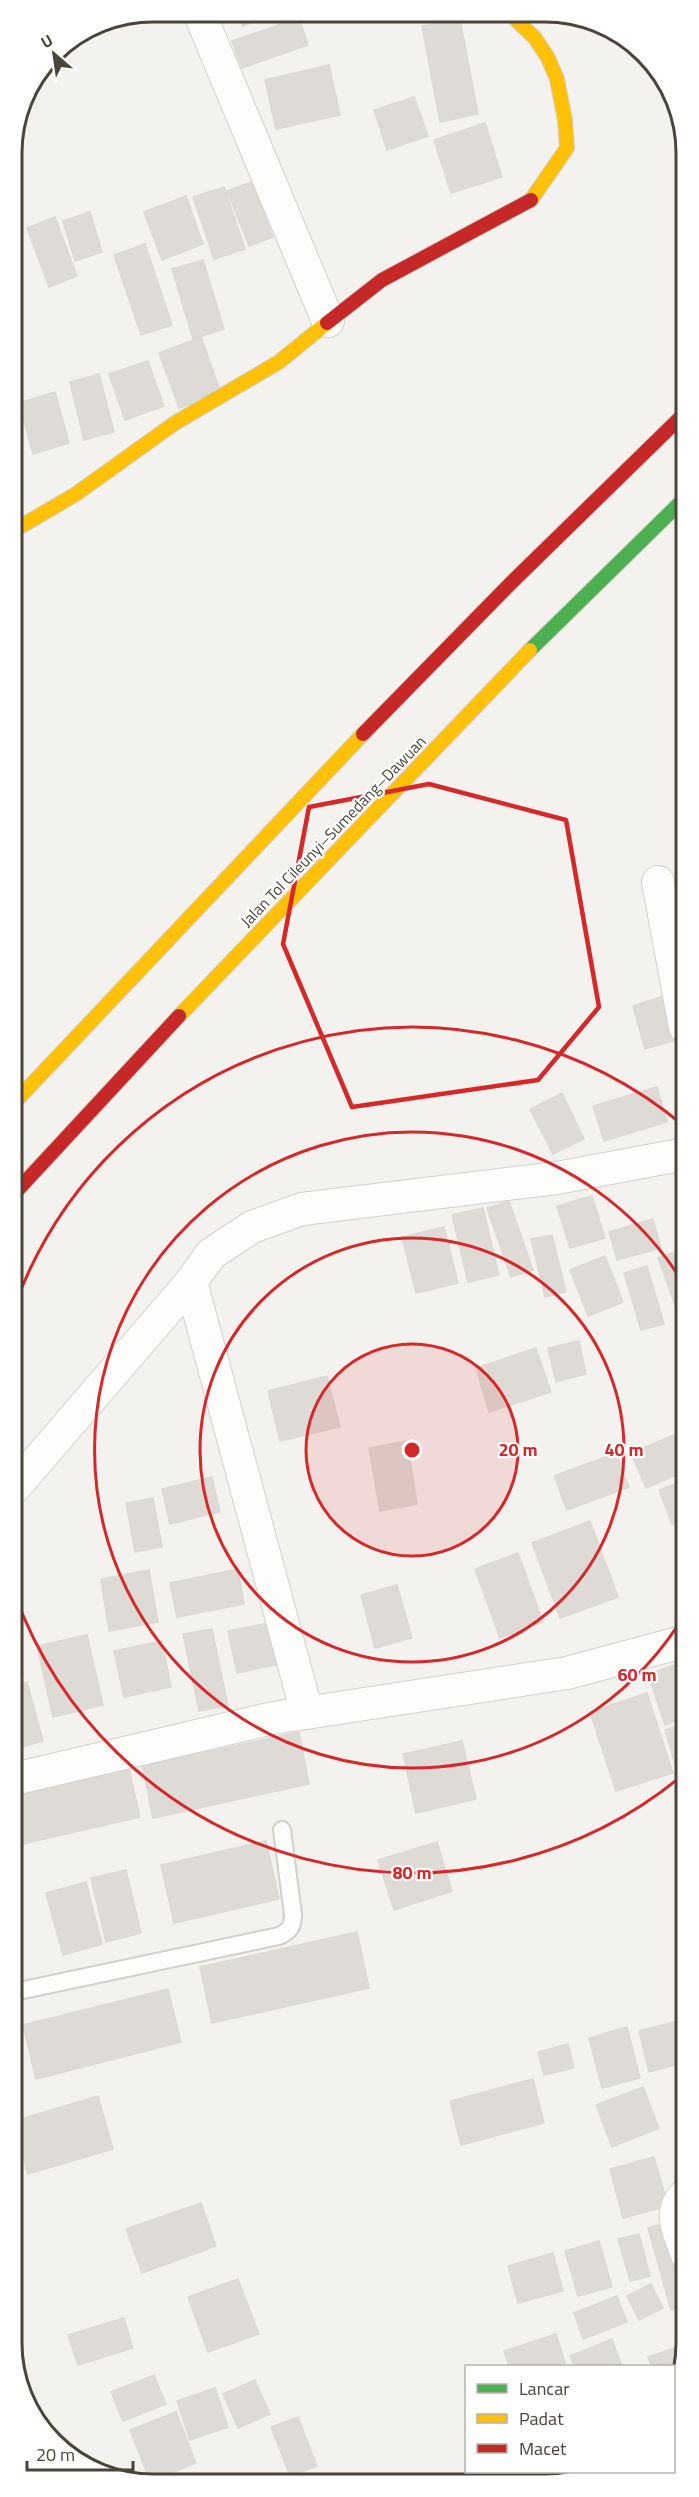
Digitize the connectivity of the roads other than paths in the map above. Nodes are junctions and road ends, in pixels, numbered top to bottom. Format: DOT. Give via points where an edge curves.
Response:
graph roads {
  1 [pos="518,22"];
  2 [pos="204,23"];
  3 [pos="328,321"];
  4 [pos="676,422"];
  5 [pos="676,507"];
  6 [pos="23,525"];
  7 [pos="658,882"];
  8 [pos="676,979"];
  9 [pos="23,1094"];
  10 [pos="676,1156"];
  11 [pos="23,1185"];
  12 [pos="191,1282"];
  13 [pos="22,1478"];
  14 [pos="676,1644"];
  15 [pos="307,1713"];
  16 [pos="22,1777"];
  17 [pos="282,1830"];
  18 [pos="22,1990"];
  19 [pos="676,2203"];
  20 [pos="676,2219"];
  1 -- 3 [label="main road" via="535,38 557,79 567,148 534,199 382,280"];
  2 -- 3 [label="street"];
  3 -- 6 [label="main road" via="279,362 175,423 76,494"];
  4 -- 9 [label="main road" via="543,550 194,910"];
  5 -- 11 [label="main road, Jalan Tol Cileunyi–Sumedang–Dawuan" via="603,576 238,953"];
  7 -- 8 [label="street"];
  10 -- 12 [label="street" via="557,1178 302,1209 252,1227 211,1254"];
  12 -- 13 [label="street"];
  12 -- 15 [label="street"];
  14 -- 15 [label="street" via="567,1673"];
  15 -- 16 [label="street"];
  17 -- 18 [label="lane" via="293,1914 293,1924 287,1932"];
  19 -- 20 [label="street"];
}
